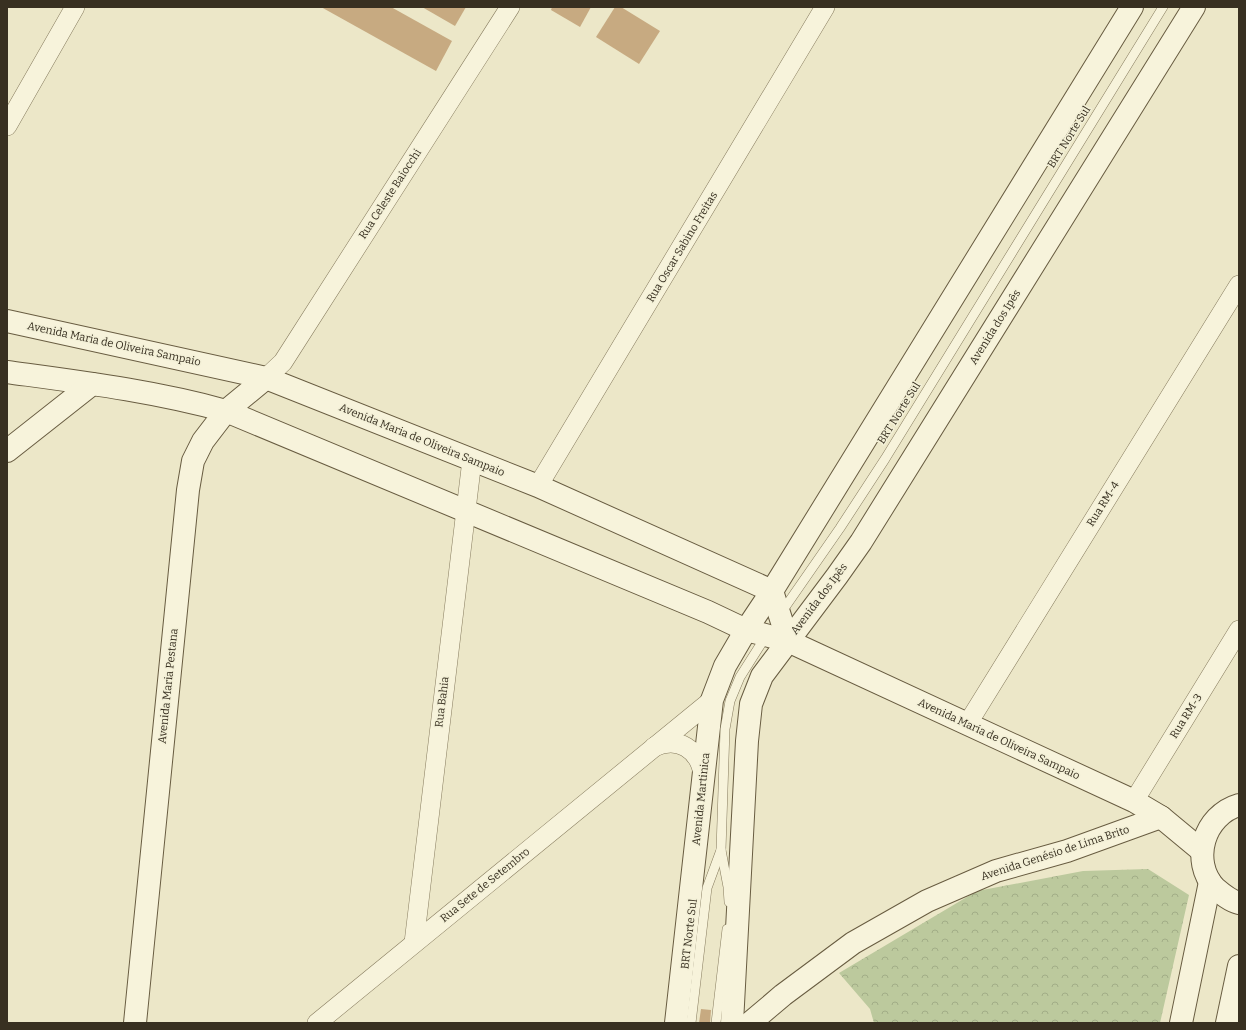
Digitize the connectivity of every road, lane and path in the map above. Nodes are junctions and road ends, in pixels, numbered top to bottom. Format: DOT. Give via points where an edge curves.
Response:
graph roads {
  1 [pos="75,7"];
  2 [pos="510,7"];
  3 [pos="825,7"];
  4 [pos="1163,7"];
  5 [pos="1194,7"];
  6 [pos="1128,9"];
  7 [pos="7,126"];
  8 [pos="1239,285"];
  9 [pos="7,321"];
  10 [pos="7,372"];
  11 [pos="266,378"];
  12 [pos="92,384"];
  13 [pos="226,411"];
  14 [pos="7,451"];
  15 [pos="472,460"];
  16 [pos="538,486"];
  17 [pos="465,511"];
  18 [pos="772,592"];
  19 [pos="771,629"];
  20 [pos="1239,630"];
  21 [pos="712,700"];
  22 [pos="968,724"];
  23 [pos="653,748"];
  24 [pos="703,774"];
  25 [pos="1134,801"];
  26 [pos="1239,805"];
  27 [pos="1161,817"];
  28 [pos="721,850"];
  29 [pos="1202,851"];
  30 [pos="1210,882"];
  31 [pos="1239,902"];
  32 [pos="414,943"];
  33 [pos="1239,966"];
  34 [pos="135,1023"];
  35 [pos="317,1023"];
  36 [pos="676,1023"];
  37 [pos="691,1023"];
  38 [pos="716,1023"];
  39 [pos="732,1023"];
  40 [pos="750,1023"];
  41 [pos="1180,1023"];
  42 [pos="1227,1023"];
  1 -- 7 [label="street"];
  2 -- 11 [label="street, Rua Celeste Baiocchi" via="283,362"];
  3 -- 16 [label="street, Rua Oscar Sabino Freitas"];
  4 -- 19 [label="lane, BRT Norte Sul" via="885,459"];
  5 -- 19 [label="main road, Avenida dos Ipês" via="861,542"];
  6 -- 18 [label="main road"];
  8 -- 22 [label="street, Rua RM-4"];
  9 -- 11 [label="main road, Avenida Maria de Oliveira Sampaio"];
  10 -- 12 [label="main road, Avenida Maria de Oliveira Sampaio"];
  11 -- 13 [label="main road, Avenida Maria Pestana"];
  11 -- 15 [label="main road, Avenida Maria de Oliveira Sampaio"];
  12 -- 13 [label="main road, Avenida Maria de Oliveira Sampaio"];
  12 -- 14 [label="main road"];
  13 -- 17 [label="main road, Avenida Maria de Oliveira Sampaio"];
  13 -- 34 [label="main road, Avenida Maria Pestana" via="203,442 193,461 188,490"];
  15 -- 16 [label="main road, Avenida Maria de Oliveira Sampaio"];
  15 -- 17 [label="street, Rua Bahia"];
  16 -- 18 [label="main road, Avenida Maria de Oliveira Sampaio"];
  17 -- 19 [label="main road, Avenida Maria de Oliveira Sampaio" via="708,612"];
  17 -- 32 [label="street, Rua Bahia"];
  18 -- 19 [label="main road, Avenida Martinica"];
  18 -- 19 [label="main road"];
  19 -- 21 [label="main road, Avenida Martinica" via="725,666"];
  19 -- 22 [label="main road, Avenida Maria de Oliveira Sampaio"];
  19 -- 28 [label="lane, BRT Norte Sul" via="740,678 730,700 725,729"];
  19 -- 39 [label="main road, Avenida Martinica" via="762,676 751,704 747,741"];
  20 -- 25 [label="street, Rua RM-3"];
  21 -- 23 [label="street, Rua Sete de Setembro"];
  21 -- 24 [label="main road, Avenida Martinica"];
  22 -- 25 [label="main road, Avenida Maria de Oliveira Sampaio"];
  23 -- 24 [label="street, Rua Sete de Setembro" via="668,743 685,747 698,758"];
  23 -- 32 [label="street, Rua Sete de Setembro"];
  24 -- 36 [label="main road, Avenida Martinica"];
  25 -- 27 [label="main road, Avenida Maria de Oliveira Sampaio"];
  26 -- 29 [label="main road" via="1224,812 1212,823 1205,836"];
  27 -- 29 [label="main road, Avenida Maria de Oliveira Sampaio"];
  27 -- 40 [label="main road, Avenida Genésio de Lima Brito" via="1068,851 996,871 926,901 853,943 782,995"];
  28 -- 37 [label="lane, BRT Norte Sul" via="707,888"];
  28 -- 38 [label="lane, BRT Norte Sul" via="728,887 728,918"];
  29 -- 30 [label="main road" via="1203,867"];
  30 -- 31 [label="main road" via="1221,894"];
  30 -- 41 [label="main road"];
  32 -- 35 [label="street, Rua Sete de Setembro"];
  33 -- 42 [label="main road"];
}
